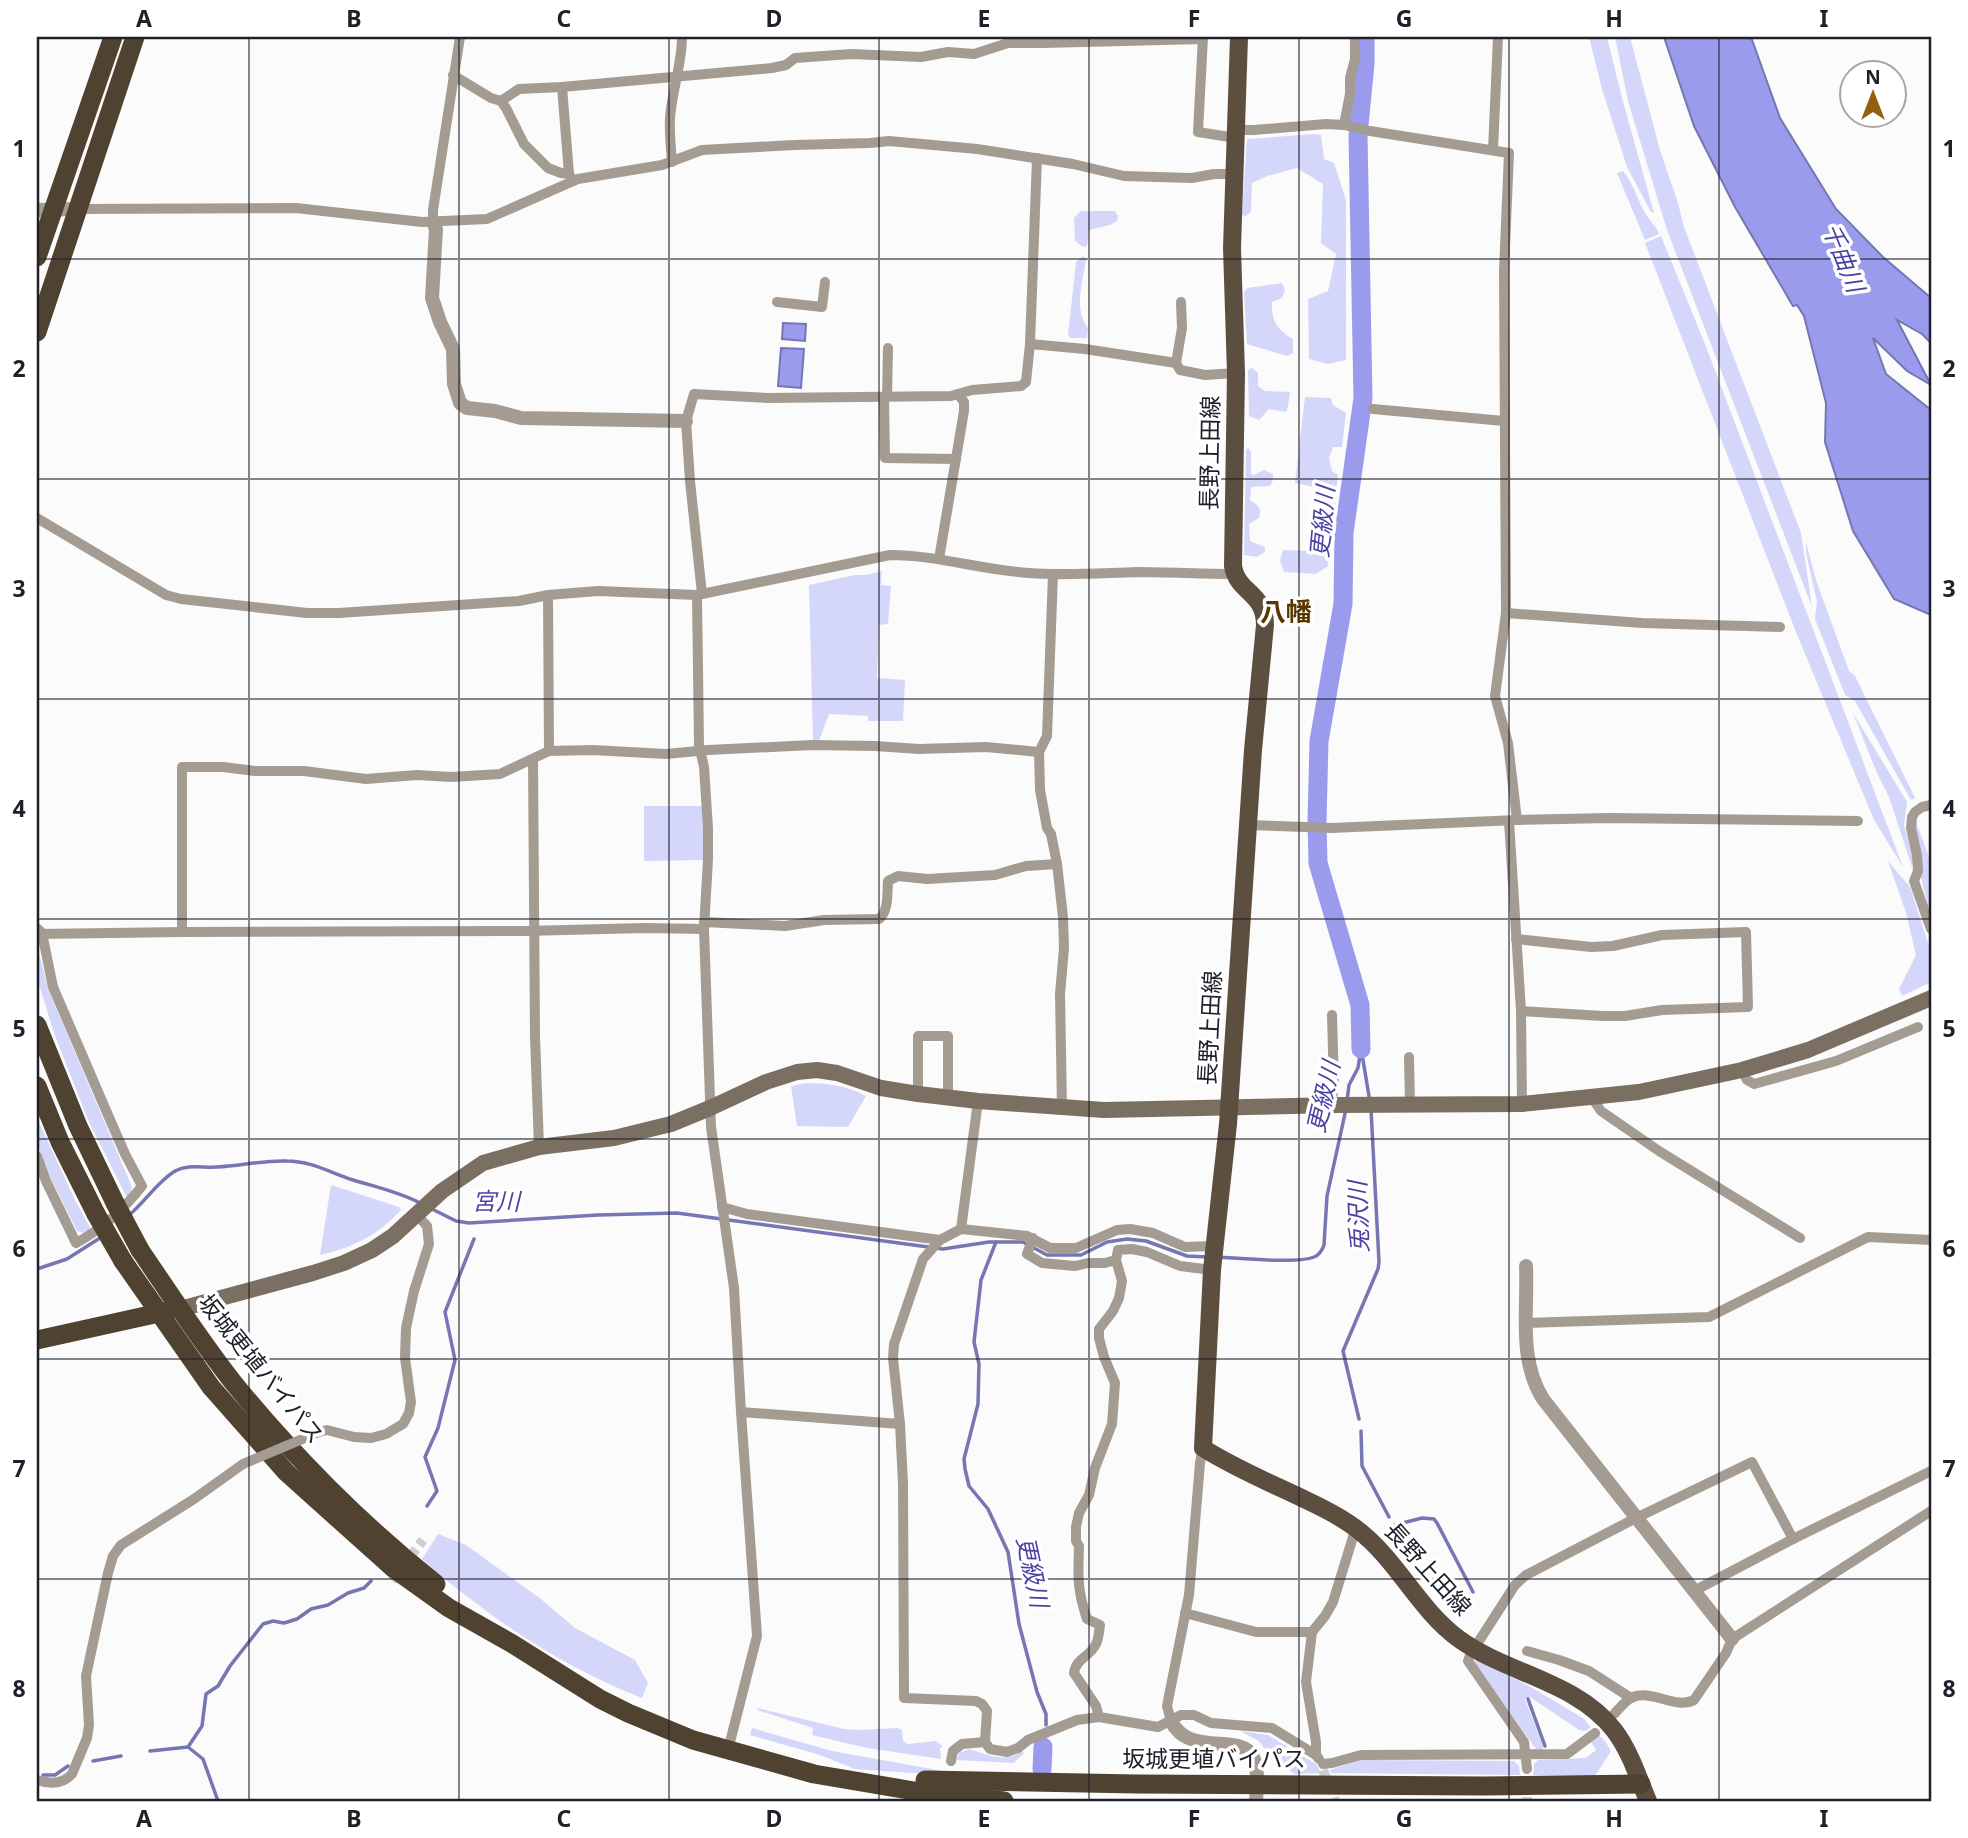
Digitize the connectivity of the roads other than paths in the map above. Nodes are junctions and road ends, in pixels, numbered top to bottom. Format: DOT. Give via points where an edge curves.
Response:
graph roads {
  1 [pos="113,37"];
  2 [pos="135,37"];
  3 [pos="460,37"];
  4 [pos="682,37"];
  5 [pos="1239,37"];
  6 [pos="1355,37"];
  7 [pos="1498,37"];
  8 [pos="1203,38"];
  9 [pos="1043,40"];
  10 [pos="989,42"];
  11 [pos="453,75"];
  12 [pos="677,76"];
  13 [pos="562,87"];
  14 [pos="501,101"];
  15 [pos="1345,125"];
  16 [pos="1236,134"];
  17 [pos="1493,150"];
  18 [pos="1037,159"];
  19 [pos="672,162"];
  20 [pos="1234,174"];
  21 [pos="571,178"];
  22 [pos="76,209"];
  23 [pos="45,210"];
  24 [pos="433,222"];
  25 [pos="37,257"];
  26 [pos="825,282"];
  27 [pos="777,302"];
  28 [pos="1181,302"];
  29 [pos="37,332"];
  30 [pos="1030,344"];
  31 [pos="888,348"];
  32 [pos="1176,363"];
  33 [pos="1236,373"];
  34 [pos="958,394"];
  35 [pos="886,397"];
  36 [pos="1373,409"];
  37 [pos="686,421"];
  38 [pos="1504,421"];
  39 [pos="956,458"];
  40 [pos="37,519"];
  41 [pos="939,559"];
  42 [pos="1053,574"];
  43 [pos="1234,574"];
  44 [pos="548,595"];
  45 [pos="699,595"];
  46 [pos="1506,613"];
  47 [pos="1780,626"];
  48 [pos="549,751"];
  49 [pos="702,751"];
  50 [pos="1039,752"];
  51 [pos="533,759"];
  52 [pos="1931,805"];
  53 [pos="1513,820"];
  54 [pos="1858,821"];
  55 [pos="1248,825"];
  56 [pos="1057,864"];
  57 [pos="704,925"];
  58 [pos="1931,929"];
  59 [pos="534,931"];
  60 [pos="38,932"];
  61 [pos="182,932"];
  62 [pos="1517,939"];
  63 [pos="1931,998"];
  64 [pos="1521,1011"];
  65 [pos="1332,1015"];
  66 [pos="37,1025"];
  67 [pos="1918,1027"];
  68 [pos="1409,1057"];
  69 [pos="1742,1070"];
  70 [pos="37,1086"];
  71 [pos="918,1094"];
  72 [pos="948,1098"];
  73 [pos="1592,1098"];
  74 [pos="978,1101"];
  75 [pos="1522,1104"];
  76 [pos="1333,1105"];
  77 [pos="1410,1105"];
  78 [pos="710,1108"];
  79 [pos="1062,1108"];
  80 [pos="1229,1109"];
  81 [pos="539,1147"];
  82 [pos="37,1156"];
  83 [pos="423,1209"];
  84 [pos="723,1209"];
  85 [pos="961,1229"];
  86 [pos="1800,1238"];
  87 [pos="1032,1239"];
  88 [pos="1931,1240"];
  89 [pos="939,1241"];
  90 [pos="1213,1258"];
  91 [pos="1116,1261"];
  92 [pos="1526,1266"];
  93 [pos="180,1309"];
  94 [pos="159,1314"];
  95 [pos="1526,1323"];
  96 [pos="37,1340"];
  97 [pos="741,1412"];
  98 [pos="900,1424"];
  99 [pos="1203,1448"];
  100 [pos="1931,1471"];
  101 [pos="1931,1511"];
  102 [pos="1636,1518"];
  103 [pos="1359,1530"];
  104 [pos="1793,1539"];
  105 [pos="1694,1591"];
  106 [pos="1185,1613"];
  107 [pos="1312,1632"];
  108 [pos="1732,1639"];
  109 [pos="511,1643"];
  110 [pos="1474,1649"];
  111 [pos="1527,1651"];
  112 [pos="1631,1698"];
  113 [pos="1614,1714"];
  114 [pos="1099,1717"];
  115 [pos="1171,1721"];
  116 [pos="1595,1733"];
  117 [pos="985,1742"];
  118 [pos="728,1750"];
  119 [pos="1526,1755"];
  120 [pos="951,1762"];
  121 [pos="1321,1763"];
  122 [pos="788,1766"];
  123 [pos="1527,1769"];
  124 [pos="37,1780"];
  125 [pos="1256,1793"];
  126 [pos="1645,1793"];
  127 [pos="1004,1801"];
  1 -- 23 [label="highway"];
  2 -- 22 [label="highway"];
  3 -- 11 [label="street"];
  4 -- 12 [label="street"];
  5 -- 16 [label="main road, 長野上田線"];
  6 -- 15 [label="street"];
  7 -- 17 [label="street"];
  8 -- 9 [label="street"];
  8 -- 16 [label="street" via="1198,132"];
  9 -- 10 [label="street"];
  10 -- 12 [label="street" via="974,54 795,58 772,68"];
  11 -- 14 [label="street"];
  11 -- 24 [label="street"];
  12 -- 13 [label="street"];
  12 -- 19 [label="street" via="670,119"];
  13 -- 14 [label="street" via="519,89"];
  13 -- 21 [label="street"];
  14 -- 21 [label="street" via="524,144 548,168"];
  15 -- 16 [label="street"];
  15 -- 17 [label="street"];
  16 -- 20 [label="main road, 長野上田線"];
  17 -- 38 [label="street" via="1509,153"];
  18 -- 19 [label="street" via="889,141 702,150"];
  18 -- 20 [label="street" via="1124,176"];
  18 -- 30 [label="street"];
  19 -- 21 [label="street"];
  20 -- 33 [label="main road, 長野上田線"];
  21 -- 24 [label="street" via="487,219"];
  22 -- 23 [label="street"];
  22 -- 24 [label="street" via="296,208"];
  22 -- 29 [label="highway"];
  23 -- 25 [label="highway"];
  24 -- 37 [label="street" via="432,298 453,349 454,384 460,403 521,418"];
  26 -- 27 [label="street" via="822,307"];
  28 -- 32 [label="street"];
  30 -- 32 [label="street"];
  30 -- 34 [label="street" via="1026,382 1021,386"];
  31 -- 35 [label="street"];
  32 -- 33 [label="street" via="1180,370 1205,375"];
  33 -- 43 [label="main road, 長野上田線"];
  34 -- 35 [label="street"];
  34 -- 39 [label="street" via="964,411"];
  35 -- 37 [label="street" via="694,394"];
  35 -- 39 [label="street" via="885,458"];
  36 -- 38 [label="street"];
  37 -- 45 [label="street"];
  38 -- 46 [label="street"];
  39 -- 41 [label="street"];
  40 -- 44 [label="street" via="160,592 181,599 339,614"];
  41 -- 42 [label="street"];
  41 -- 45 [label="street" via="890,555"];
  42 -- 43 [label="street"];
  42 -- 50 [label="street" via="1048,736"];
  43 -- 55 [label="main road, 長野上田線" via="1261,604 1265,619"];
  44 -- 45 [label="street" via="598,591"];
  44 -- 48 [label="street"];
  45 -- 49 [label="street"];
  46 -- 47 [label="street" via="1642,623"];
  46 -- 53 [label="street" via="1495,696 1508,743"];
  48 -- 49 [label="street"];
  48 -- 51 [label="street"];
  49 -- 50 [label="street" via="862,746"];
  49 -- 57 [label="street" via="708,859"];
  50 -- 56 [label="street" via="1040,790"];
  51 -- 59 [label="street"];
  51 -- 61 [label="street" via="500,774 366,779 304,771 181,767"];
  52 -- 58 [label="street" via="1915,812 1911,828 1918,871 1914,881"];
  53 -- 54 [label="street"];
  53 -- 55 [label="street" via="1326,828"];
  53 -- 62 [label="street"];
  55 -- 80 [label="main road, 長野上田線"];
  56 -- 57 [label="street" via="995,875 898,876 888,881 884,915 879,919 785,926"];
  56 -- 79 [label="street" via="1064,937"];
  57 -- 59 [label="street"];
  57 -- 78 [label="street"];
  59 -- 61 [label="street"];
  59 -- 81 [label="street"];
  60 -- 61 [label="street"];
  60 -- 82 [label="street" via="53,987 142,1186 94,1233 76,1243"];
  62 -- 64 [label="street"];
  62 -- 64 [label="street" via="1591,947 1662,935 1746,932 1748,1007 1625,1016"];
  63 -- 69 [label="main road" via="1808,1050"];
  64 -- 75 [label="street"];
  65 -- 76 [label="street"];
  66 -- 93 [label="highway, 坂城更埴バイパス, bridge" via="115,1203"];
  67 -- 69 [label="street" via="1836,1061 1754,1084"];
  68 -- 77 [label="street"];
  69 -- 73 [label="main road"];
  70 -- 94 [label="highway, 坂城更埴バイパス, bridge" via="96,1214"];
  71 -- 72 [label="main road"];
  71 -- 72 [label="street" via="918,1037 948,1037"];
  71 -- 78 [label="main road" via="817,1070 766,1082"];
  72 -- 74 [label="main road"];
  73 -- 75 [label="main road"];
  73 -- 86 [label="street" via="1601,1111 1659,1151"];
  74 -- 79 [label="main road"];
  74 -- 85 [label="street"];
  75 -- 77 [label="main road"];
  76 -- 77 [label="main road"];
  76 -- 80 [label="main road"];
  78 -- 81 [label="main road" via="642,1132"];
  78 -- 84 [label="street"];
  79 -- 80 [label="main road"];
  80 -- 90 [label="main road, 長野上田線"];
  81 -- 83 [label="main road" via="483,1163"];
  83 -- 93 [label="main road" via="393,1236 344,1263"];
  83 -- 124 [label="street, bridge" via="429,1244 406,1328 411,1402 403,1424 371,1438 327,1430 243,1464 121,1545 113,1556 88,1663 88,1738 68,1778 57,1783"];
  84 -- 89 [label="street"];
  84 -- 97 [label="street" via="734,1287"];
  85 -- 87 [label="street"];
  85 -- 89 [label="street"];
  87 -- 90 [label="street" via="1050,1248 1076,1248 1130,1229 1153,1233"];
  87 -- 91 [label="street" via="1027,1254 1042,1263 1076,1266"];
  88 -- 95 [label="street" via="1868,1237 1709,1317"];
  89 -- 98 [label="street" via="923,1259 894,1344"];
  90 -- 91 [label="street" via="1180,1266 1132,1249 1118,1250"];
  90 -- 99 [label="main road, 長野上田線"];
  91 -- 114 [label="street" via="1122,1281 1119,1298 1099,1329 1115,1382 1112,1424 1076,1527 1080,1600 1087,1619 1100,1625 1095,1646 1079,1659 1074,1673"];
  92 -- 95 [label="street"];
  93 -- 94 [label="highway"];
  93 -- 109 [label="highway, 坂城更埴バイパス" via="232,1381 304,1462 399,1555"];
  94 -- 96 [label="highway"];
  94 -- 109 [label="highway, 坂城更埴バイパス" via="211,1387 286,1472 393,1568 449,1608"];
  95 -- 102 [label="street" via="1527,1361 1535,1387"];
  97 -- 98 [label="street"];
  97 -- 118 [label="street" via="757,1636"];
  98 -- 117 [label="street" via="904,1698 982,1704 987,1711"];
  99 -- 103 [label="main road, 長野上田線"];
  99 -- 106 [label="street"];
  100 -- 104 [label="street"];
  101 -- 108 [label="street"];
  102 -- 104 [label="street" via="1752,1462"];
  102 -- 105 [label="street"];
  102 -- 110 [label="street" via="1526,1575"];
  103 -- 107 [label="street" via="1333,1602"];
  103 -- 110 [label="main road, 長野上田線" via="1433,1615"];
  104 -- 105 [label="street"];
  105 -- 108 [label="street"];
  106 -- 107 [label="street" via="1256,1632"];
  106 -- 115 [label="street" via="1167,1706"];
  107 -- 121 [label="street" via="1306,1682"];
  108 -- 112 [label="street" via="1694,1700"];
  109 -- 118 [label="highway, 坂城更埴バイパス" via="628,1713"];
  110 -- 119 [label="street" via="1468,1663 1524,1742"];
  110 -- 126 [label="main road, 長野上田線" via="1563,1690 1596,1712 1619,1737"];
  111 -- 112 [label="street" via="1589,1671"];
  112 -- 113 [label="street"];
  114 -- 115 [label="street" via="1158,1727"];
  114 -- 117 [label="street" via="1077,1720 1006,1752 990,1749"];
  115 -- 121 [label="street" via="1181,1715 1211,1723 1272,1728"];
  115 -- 125 [label="street" via="1175,1730 1190,1740 1249,1751 1256,1768"];
  116 -- 119 [label="street" via="1567,1754"];
  117 -- 120 [label="street" via="962,1744 953,1751"];
  118 -- 122 [label="highway, 坂城更埴バイパス"];
  119 -- 121 [label="street" via="1361,1755"];
  119 -- 123 [label="street"];
  122 -- 125 [label="highway, 坂城更埴バイパス" via="948,1781"];
  122 -- 127 [label="highway, 坂城更埴バイパス" via="854,1782"];
  125 -- 126 [label="highway, 坂城更埴バイパス" via="1484,1786"];
}
